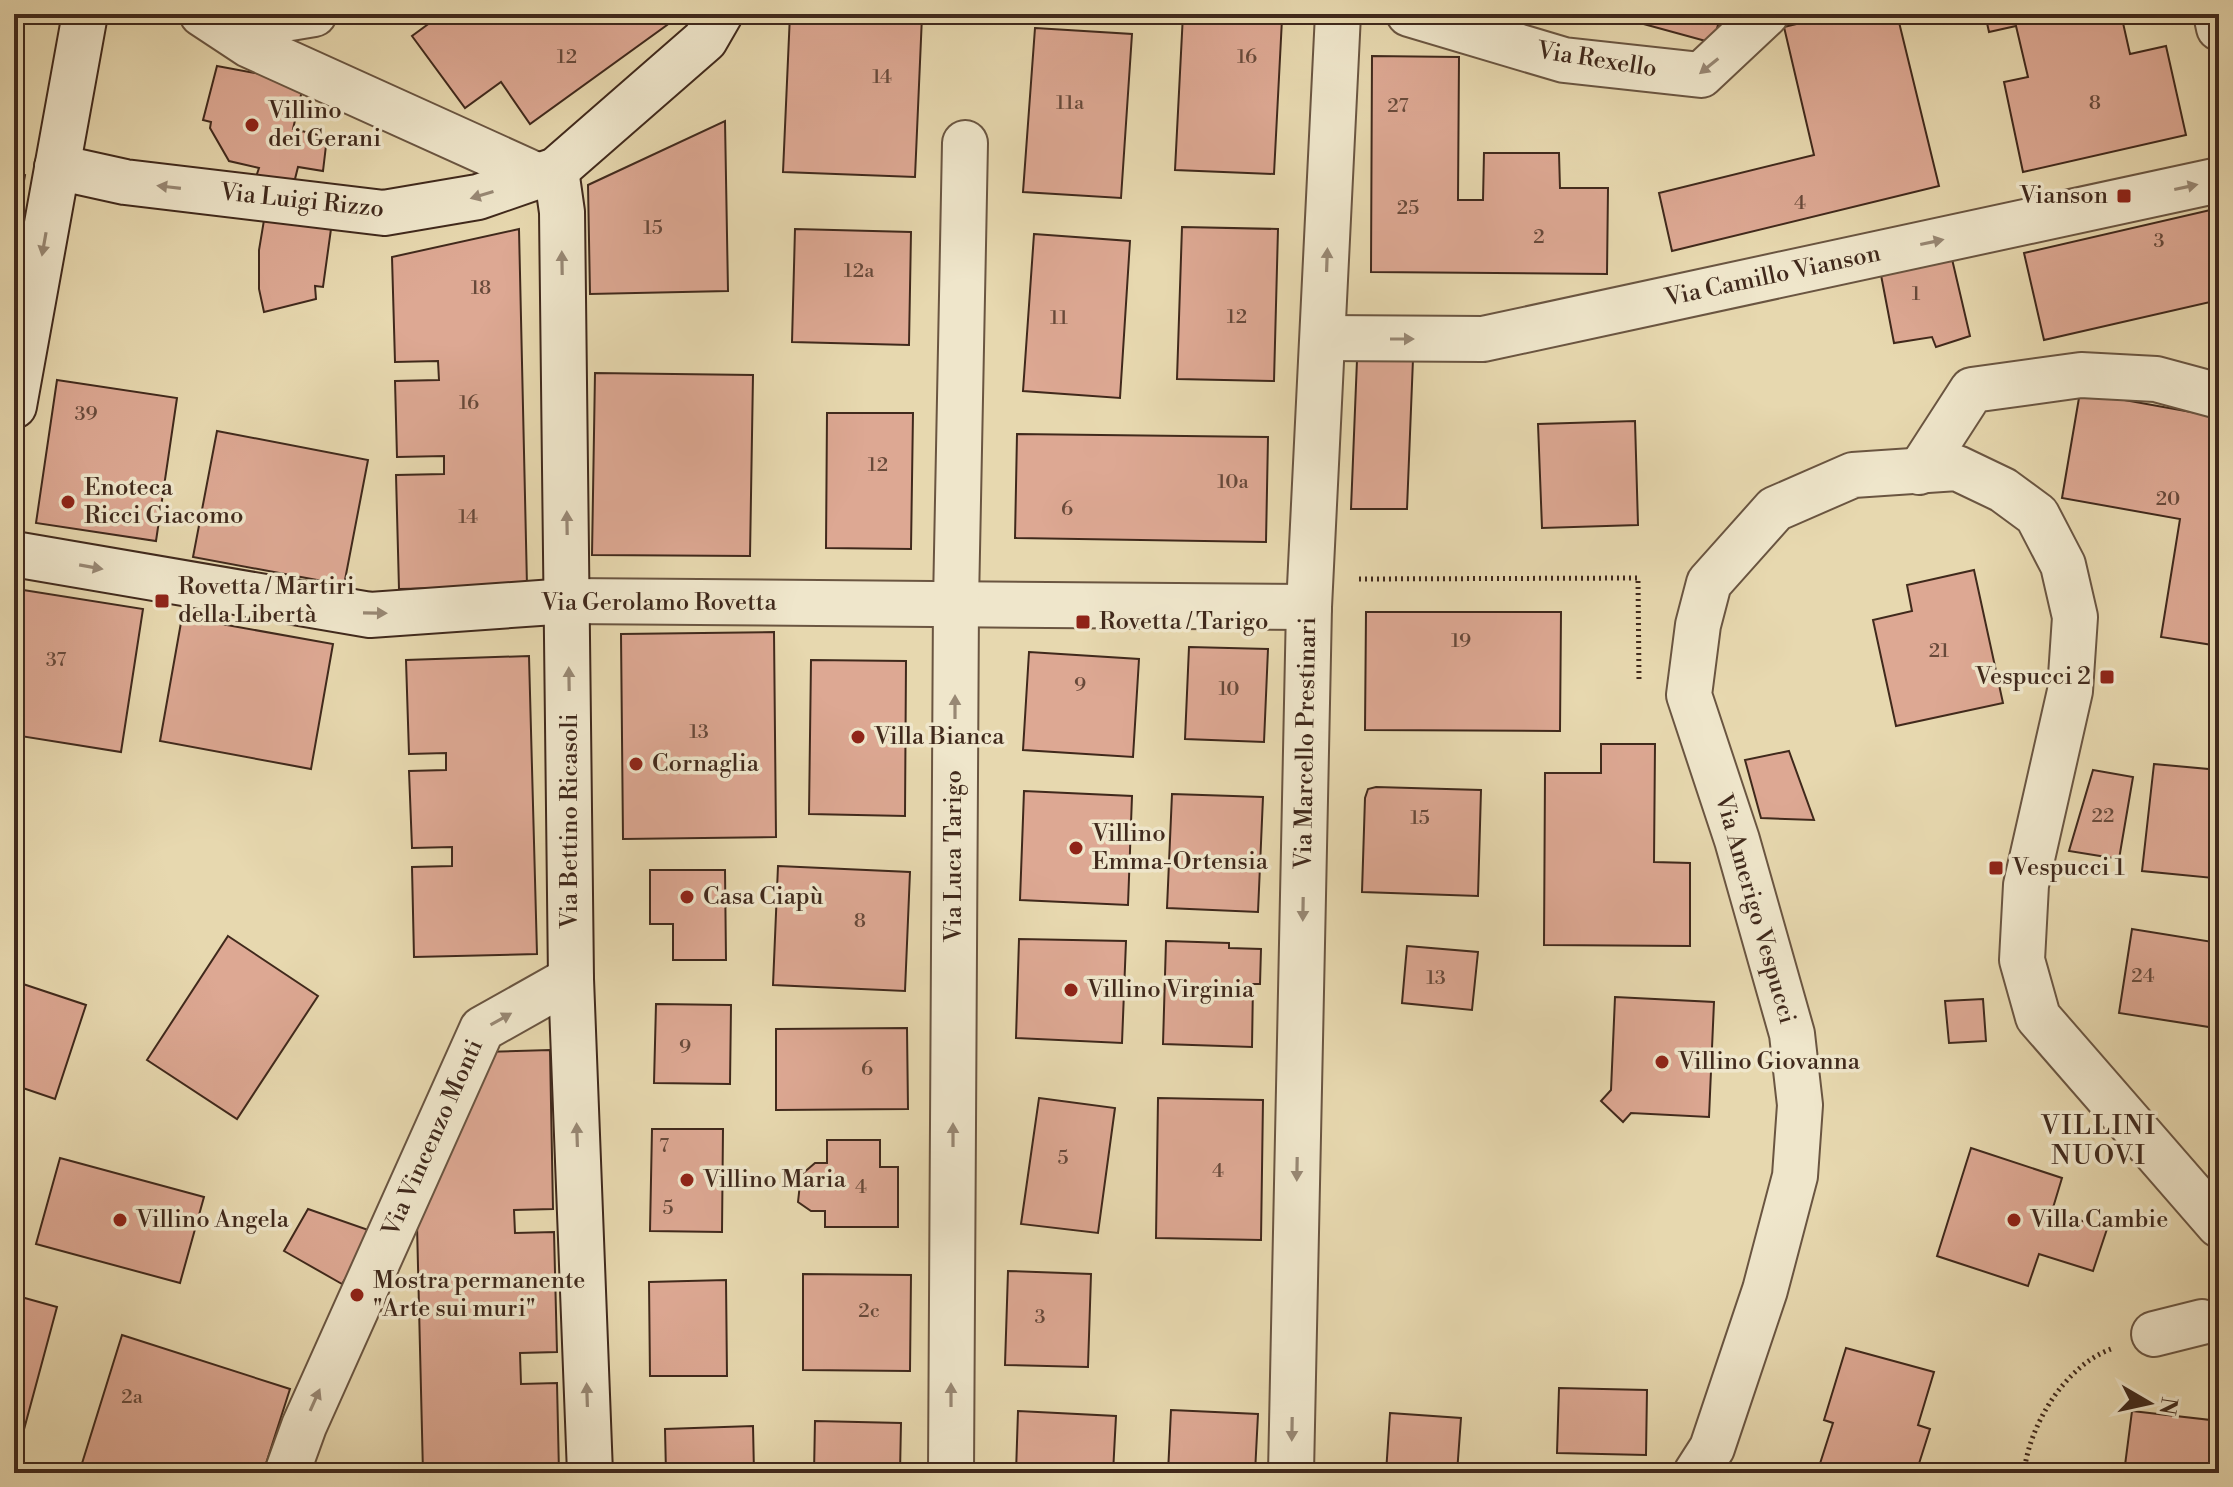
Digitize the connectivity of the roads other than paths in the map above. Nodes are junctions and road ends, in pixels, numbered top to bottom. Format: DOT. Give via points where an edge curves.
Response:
graph roads {
  1 [pos="85,14"];
  2 [pos="202,14"];
  3 [pos="210,14"];
  4 [pos="314,14"];
  5 [pos="720,14"];
  6 [pos="1338,14"];
  7 [pos="1409,14"];
  8 [pos="1766,14"];
  9 [pos="2216,14"];
  10 [pos="2219,28"];
  11 [pos="965,143"];
  12 [pos="57,167"];
  13 [pos="546,172"];
  14 [pos="2219,180"];
  15 [pos="1324,338"];
  16 [pos="2219,396"];
  17 [pos="14,406"];
  18 [pos="1919,472"];
  19 [pos="14,554"];
  20 [pos="1310,593"];
  21 [pos="568,601"];
  22 [pos="956,603"];
  23 [pos="571,979"];
  24 [pos="2219,1225"];
  25 [pos="2202,1322"];
  26 [pos="2154,1334"];
  27 [pos="287,1473"];
  28 [pos="590,1473"];
  29 [pos="951,1473"];
  30 [pos="1291,1473"];
  31 [pos="1696,1473"];
  1 -- 12 [label="street"];
  2 -- 13 [label="street" via="249,45"];
  3 -- 4 [label="street"];
  5 -- 13 [label="street, Via Luigi Rizzo" via="705,40"];
  15 -- 6 [label="street, Via Marcello Prestinari, one-way"];
  8 -- 7 [label="street, Via Rexello, one-way" via="1701,75 1564,60"];
  9 -- 10 [label="street"];
  11 -- 22 [label="street, Via Luca Tarigo"];
  13 -- 12 [label="street, Via Luigi Rizzo, one-way" via="478,197 384,213 125,182"];
  12 -- 17 [label="street, one-way"];
  21 -- 13 [label="street, Via Bettino Ricasoli, one-way" via="562,212"];
  15 -- 14 [label="street, Via Camillo Vianson, one-way" via="1483,339"];
  15 -- 20 [label="street, Via Marcello Prestinari"];
  16 -- 18 [label="street" via="2156,379 2081,375 1972,390"];
  18 -- 24 [label="street, Via Amerigo Vespucci" via="1957,468 2003,490 2037,515 2063,565 2075,617 2070,691 2026,885 2022,960 2038,1017"];
  18 -- 31 [label="street, Via Amerigo Vespucci" via="1853,475 1775,509 1709,583 1698,625 1689,695 1792,1034 1800,1105 1795,1176 1765,1290 1712,1448"];
  19 -- 21 [label="street, Via Gerolamo Rovetta, one-way" via="370,615"];
  20 -- 22 [label="street, Via Gerolamo Rovetta"];
  20 -- 30 [label="street, Via Marcello Prestinari, one-way"];
  21 -- 22 [label="street, Via Gerolamo Rovetta"];
  23 -- 21 [label="street, Via Bettino Ricasoli, one-way"];
  29 -- 22 [label="street, Via Luca Tarigo, one-way"];
  27 -- 23 [label="street, Via Vincenzo Monti, one-way" via="482,1029"];
  28 -- 23 [label="street, Via Bettino Ricasoli, one-way"];
  25 -- 26 [label="street"];
}
